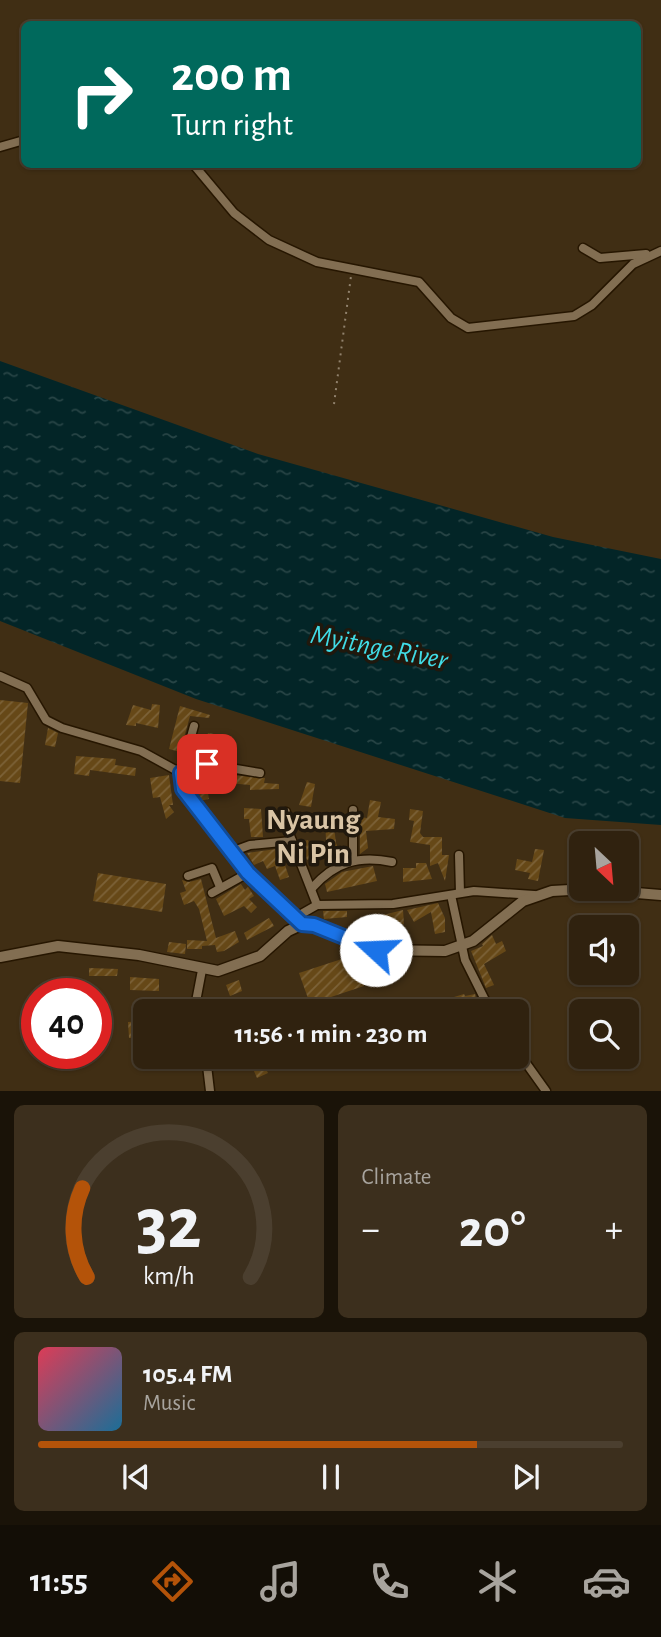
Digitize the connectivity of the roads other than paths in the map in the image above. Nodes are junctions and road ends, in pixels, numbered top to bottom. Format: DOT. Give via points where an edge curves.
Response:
graph roads {
  1 [pos="21,140"];
  2 [pos="0,148"];
  3 [pos="196,168"];
  4 [pos="583,248"];
  5 [pos="661,251"];
  6 [pos="649,254"];
  7 [pos="0,676"];
  8 [pos="194,726"];
  9 [pos="181,773"];
  10 [pos="260,773"];
  11 [pos="353,810"];
  12 [pos="286,811"];
  13 [pos="292,841"];
  14 [pos="231,852"];
  15 [pos="459,855"];
  16 [pos="353,859"];
  17 [pos="392,862"];
  18 [pos="248,873"];
  19 [pos="188,876"];
  20 [pos="220,887"];
  21 [pos="312,888"];
  22 [pos="212,894"];
  23 [pos="455,894"];
  24 [pos="534,895"];
  25 [pos="661,895"];
  26 [pos="317,905"];
  27 [pos="299,920"];
  28 [pos="462,946"];
  29 [pos="0,957"];
  30 [pos="202,971"];
  31 [pos="197,999"];
  32 [pos="484,999"];
  33 [pos="529,1067"];
  34 [pos="207,1069"];
  35 [pos="210,1091"];
  36 [pos="546,1091"];
  1 -- 2 [label="street"];
  3 -- 6 [label="street" via="234,213 262,236 310,260 419,282 451,318 475,329 574,316"];
  4 -- 6 [label="street" via="600,258"];
  5 -- 6 [label="street"];
  7 -- 9 [label="street" via="27,688 46,720 141,751"];
  8 -- 9 [label="street"];
  9 -- 10 [label="street" via="207,764"];
  9 -- 14 [label="street" via="188,797"];
  11 -- 16 [label="street"];
  12 -- 13 [label="street"];
  13 -- 14 [label="street" via="250,845"];
  13 -- 21 [label="street"];
  14 -- 18 [label="street"];
  15 -- 23 [label="street"];
  16 -- 17 [label="street"];
  16 -- 21 [label="street"];
  18 -- 20 [label="street"];
  18 -- 27 [label="street"];
  19 -- 20 [label="street" via="212,868"];
  20 -- 22 [label="street"];
  21 -- 26 [label="street"];
  23 -- 24 [label="street"];
  23 -- 26 [label="street" via="393,904"];
  23 -- 28 [label="street"];
  24 -- 25 [label="street" via="580,889"];
  24 -- 28 [label="street"];
  26 -- 27 [label="street"];
  27 -- 28 [label="street" via="351,942 391,952 445,951"];
  27 -- 30 [label="street" via="271,949 243,964"];
  28 -- 32 [label="street"];
  29 -- 30 [label="street" via="58,946 139,955"];
  30 -- 31 [label="street"];
  33 -- 36 [label="street"];
  34 -- 35 [label="street"];
}
